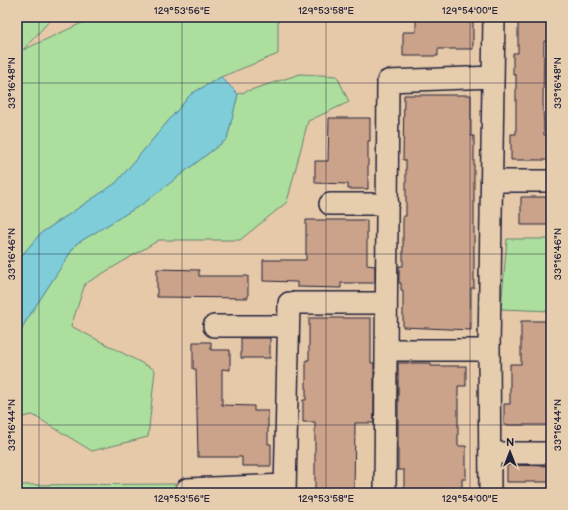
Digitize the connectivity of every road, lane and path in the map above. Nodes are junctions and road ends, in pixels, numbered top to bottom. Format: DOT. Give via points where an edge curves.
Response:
graph roads {
  1 [pos="494,17"];
  2 [pos="493,77"];
  3 [pos="493,181"];
  4 [pos="551,181"];
  5 [pos="330,204"];
  6 [pos="388,204"];
  7 [pos="386,303"];
  8 [pos="214,326"];
  9 [pos="288,326"];
  10 [pos="386,350"];
  11 [pos="489,350"];
  12 [pos="490,453"];
  13 [pos="551,453"];
  14 [pos="285,489"];
  15 [pos="187,493"];
  16 [pos="385,493"];
  17 [pos="490,493"];
  1 -- 2 [label="street"];
  2 -- 3 [label="street"];
  2 -- 6 [label="street" via="388,81"];
  3 -- 4 [label="street"];
  3 -- 11 [label="street"];
  5 -- 6 [label="street"];
  6 -- 7 [label="street"];
  7 -- 9 [label="street" via="289,303"];
  7 -- 10 [label="street"];
  8 -- 9 [label="street"];
  9 -- 14 [label="street"];
  10 -- 11 [label="street"];
  10 -- 16 [label="street"];
  11 -- 12 [label="street"];
  12 -- 13 [label="street"];
  12 -- 17 [label="street"];
  14 -- 15 [label="street" via="187,489"];
}
